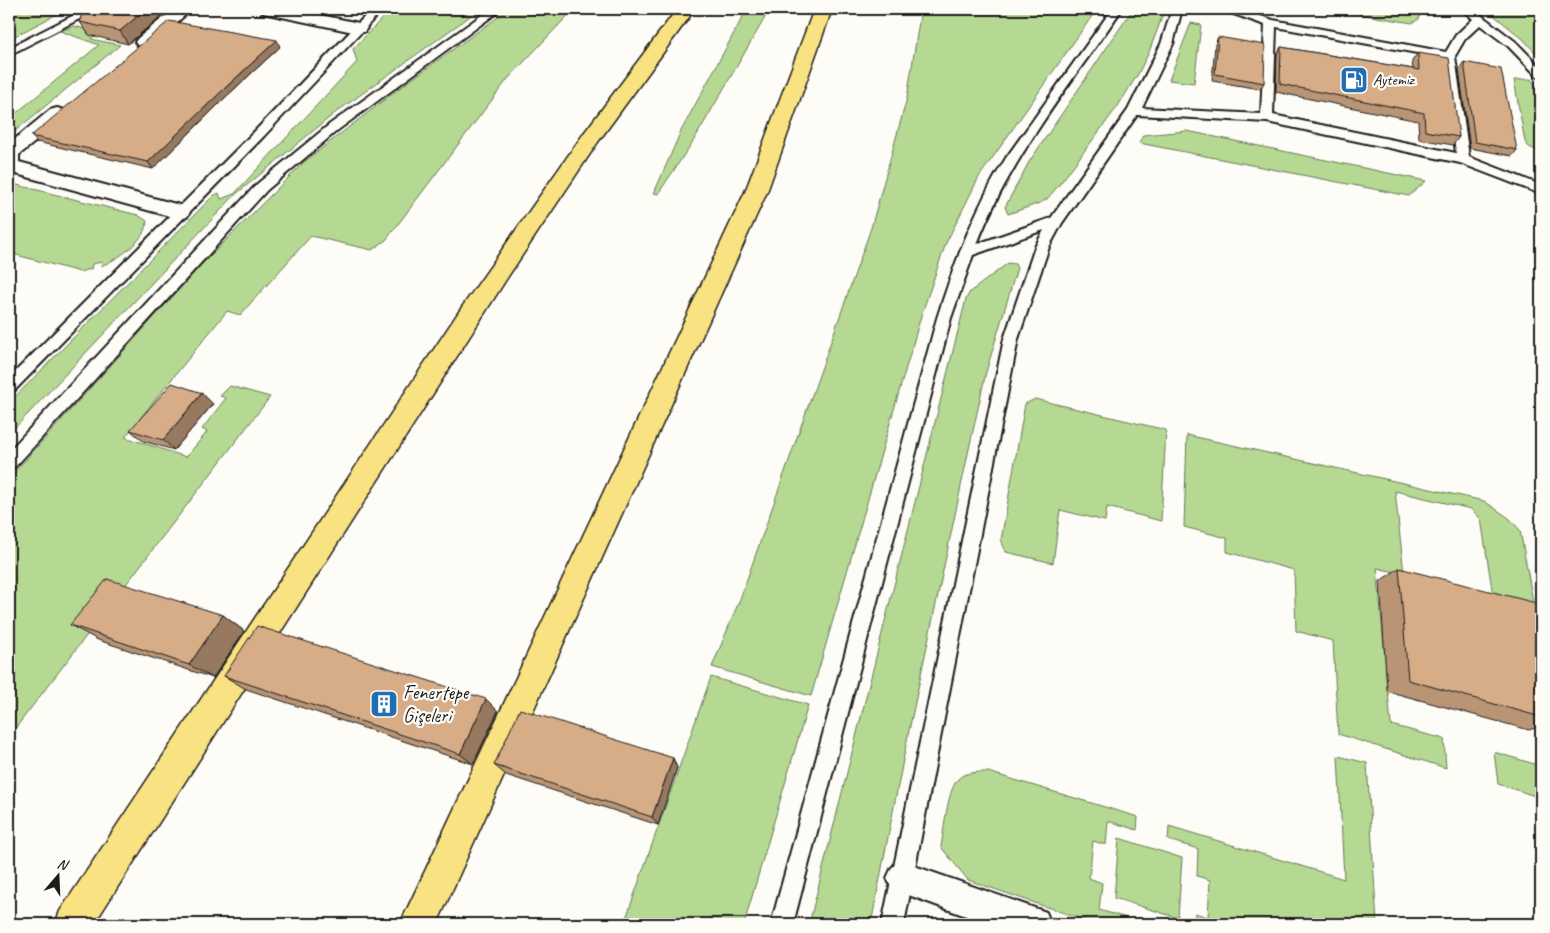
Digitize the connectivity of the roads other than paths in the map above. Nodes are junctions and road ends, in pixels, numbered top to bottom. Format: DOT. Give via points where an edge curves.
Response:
graph roads {
  1 [pos="94,9"];
  2 [pos="184,9"];
  3 [pos="270,9"];
  4 [pos="378,9"];
  5 [pos="497,9"];
  6 [pos="686,9"];
  7 [pos="823,9"];
  8 [pos="1117,9"];
  9 [pos="1177,9"];
  10 [pos="1229,9"];
  11 [pos="1467,9"];
  12 [pos="1480,19"];
  13 [pos="1271,23"];
  14 [pos="358,28"];
  15 [pos="9,52"];
  16 [pos="129,55"];
  17 [pos="1450,56"];
  18 [pos="1541,74"];
  19 [pos="70,104"];
  20 [pos="1134,111"];
  21 [pos="1267,118"];
  22 [pos="1463,159"];
  23 [pos="9,165"];
  24 [pos="1541,190"];
  25 [pos="180,212"];
  26 [pos="1056,221"];
  27 [pos="965,253"];
  28 [pos="9,387"];
  29 [pos="9,462"];
  30 [pos="903,878"];
  31 [pos="73,924"];
  32 [pos="418,924"];
  33 [pos="782,924"];
  34 [pos="893,924"];
  35 [pos="1034,924"];
  1 -- 15 [label="lane"];
  2 -- 16 [label="street"];
  3 -- 14 [label="street"];
  4 -- 14 [label="lane"];
  5 -- 29 [label="lane" via="334,126 262,187"];
  6 -- 31 [label="highway" via="566,171 486,290"];
  7 -- 32 [label="highway" via="756,192"];
  8 -- 27 [label="lane" via="1029,133 998,183"];
  9 -- 20 [label="lane" via="1167,44"];
  10 -- 13 [label="lane"];
  11 -- 12 [label="lane"];
  12 -- 17 [label="lane" via="1460,37"];
  12 -- 18 [label="lane" via="1512,44"];
  13 -- 17 [label="lane"];
  13 -- 21 [label="lane"];
  14 -- 25 [label="lane" via="260,133"];
  17 -- 22 [label="lane"];
  19 -- 23 [label="street" via="10,153"];
  20 -- 21 [label="lane"];
  20 -- 26 [label="lane"];
  21 -- 22 [label="lane"];
  22 -- 24 [label="lane"];
  23 -- 25 [label="street"];
  25 -- 28 [label="lane"];
  26 -- 27 [label="lane"];
  26 -- 30 [label="lane" via="1042,247 1011,339"];
  27 -- 33 [label="lane" via="944,318"];
  30 -- 34 [label="lane"];
  30 -- 35 [label="street"];
}
